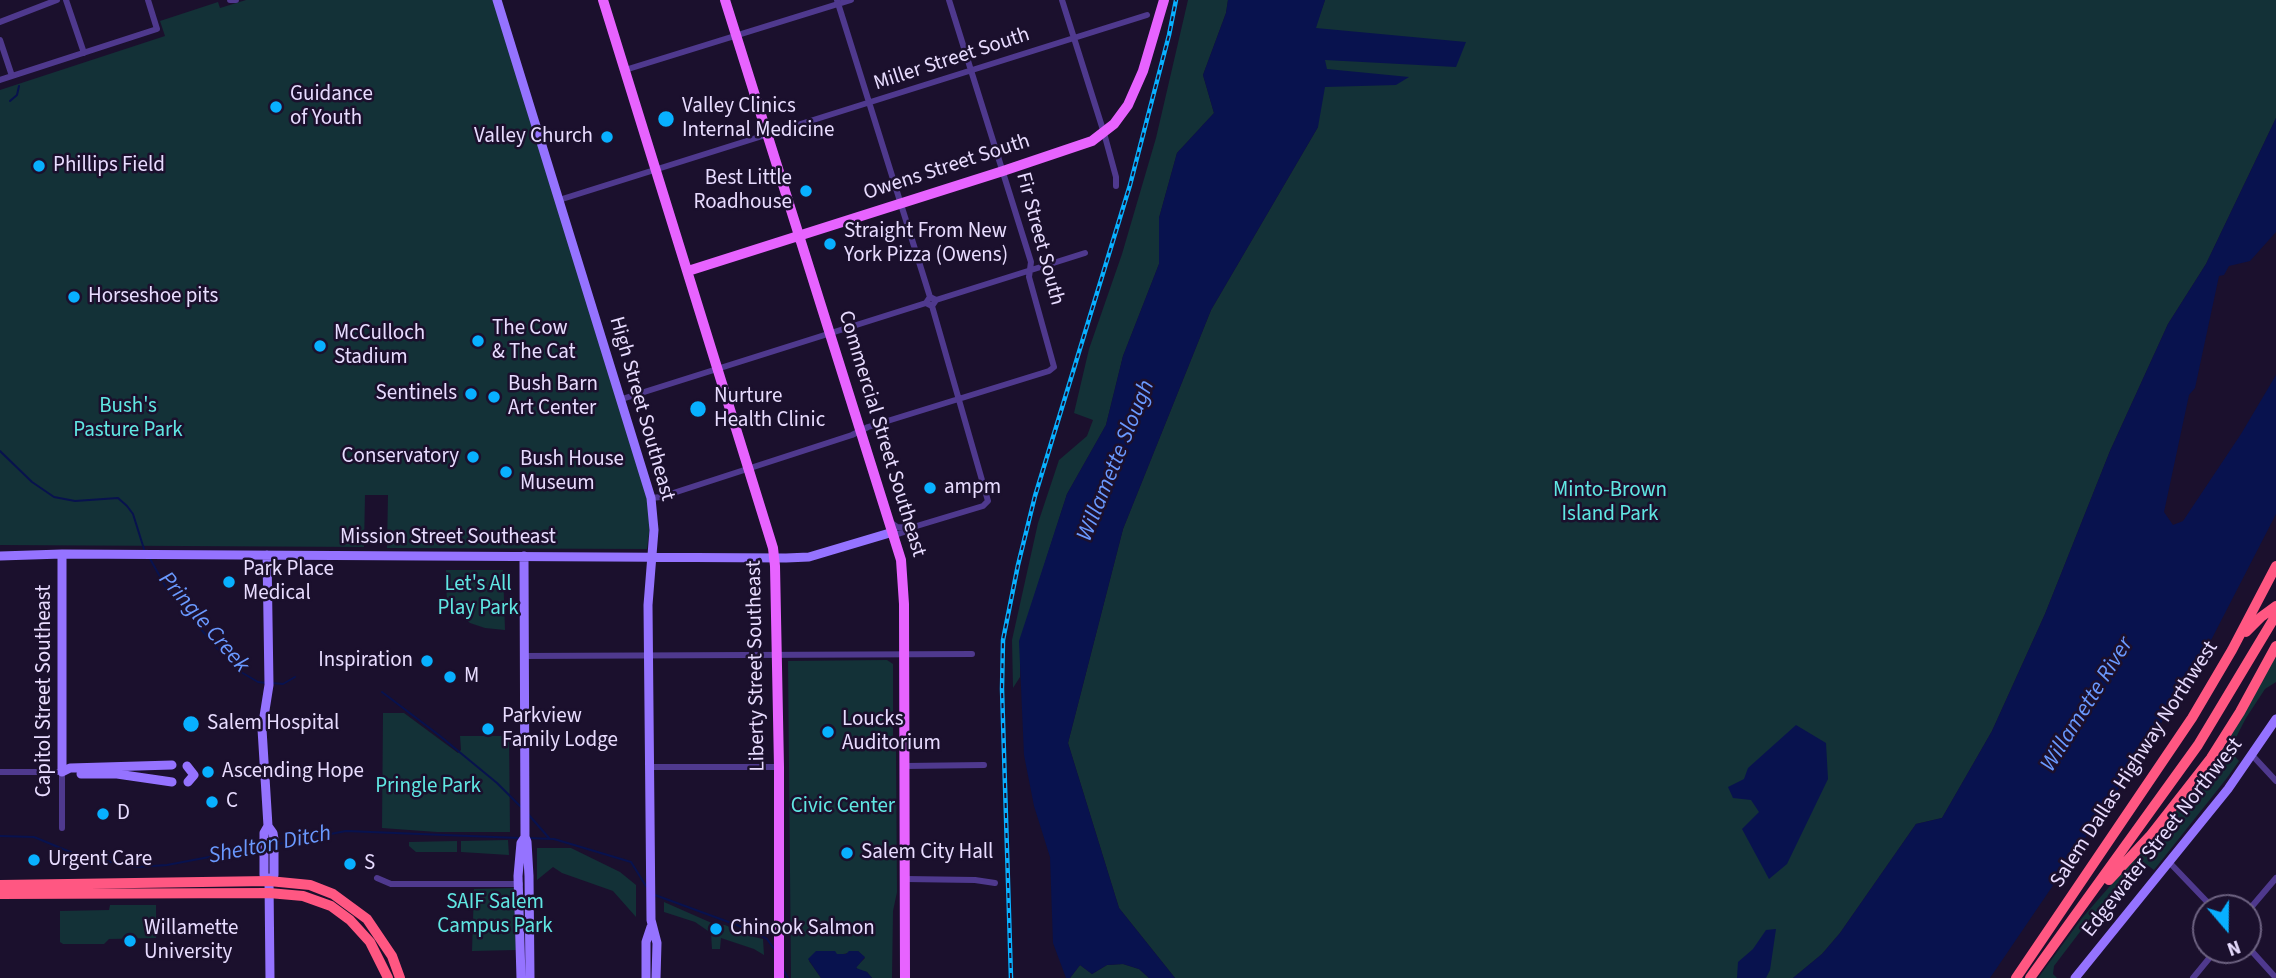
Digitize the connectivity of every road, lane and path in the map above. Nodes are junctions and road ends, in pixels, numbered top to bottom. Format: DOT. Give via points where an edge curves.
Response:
graph roads {
  1 [pos="57,0"];
  2 [pos="66,0"];
  3 [pos="148,0"];
  4 [pos="230,0"];
  5 [pos="236,0"];
  6 [pos="603,0"];
  7 [pos="725,0"];
  8 [pos="851,0"];
  9 [pos="949,0"];
  10 [pos="1062,0"];
  11 [pos="1164,0"];
  12 [pos="499,1"];
  13 [pos="838,2"];
  14 [pos="1147,15"];
  15 [pos="0,22"];
  16 [pos="737,36"];
  17 [pos="1074,39"];
  18 [pos="0,40"];
  19 [pos="84,53"];
  20 [pos="625,70"];
  21 [pos="972,72"];
  22 [pos="12,76"];
  23 [pos="0,80"];
  24 [pos="870,104"];
  25 [pos="1104,133"];
  26 [pos="767,135"];
  27 [pos="657,170"];
  28 [pos="1003,171"];
  29 [pos="1116,186"];
  30 [pos="559,200"];
  31 [pos="901,203"];
  32 [pos="800,235"];
  33 [pos="1085,253"];
  34 [pos="1030,270"];
  35 [pos="688,271"];
  36 [pos="931,302"];
  37 [pos="831,333"];
  38 [pos="719,369"];
  39 [pos="622,399"];
  40 [pos="958,399"];
  41 [pos="862,430"];
  42 [pos="750,467"];
  43 [pos="651,498"];
  44 [pos="891,527"];
  45 [pos="62,554"];
  46 [pos="267,555"];
  47 [pos="0,556"];
  48 [pos="524,556"];
  49 [pos="651,557"];
  50 [pos="775,558"];
  51 [pos="2276,566"];
  52 [pos="2276,607"];
  53 [pos="2276,615"];
  54 [pos="2276,646"];
  55 [pos="2232,650"];
  56 [pos="972,654"];
  57 [pos="649,655"];
  58 [pos="776,655"];
  59 [pos="904,655"];
  60 [pos="523,656"];
  61 [pos="2276,719"];
  62 [pos="2252,755"];
  63 [pos="172,765"];
  64 [pos="984,765"];
  65 [pos="187,766"];
  66 [pos="905,766"];
  67 [pos="651,767"];
  68 [pos="779,767"];
  69 [pos="0,772"];
  70 [pos="62,772"];
  71 [pos="2276,781"];
  72 [pos="172,782"];
  73 [pos="188,782"];
  74 [pos="62,828"];
  75 [pos="524,850"];
  76 [pos="2169,862"];
  77 [pos="377,878"];
  78 [pos="2276,878"];
  79 [pos="906,879"];
  80 [pos="269,881"];
  81 [pos="995,883"];
  82 [pos="518,884"];
  83 [pos="0,885"];
  84 [pos="529,885"];
  85 [pos="269,893"];
  86 [pos="0,894"];
  87 [pos="2200,894"];
  88 [pos="2262,894"];
  89 [pos="2084,905"];
  90 [pos="651,927"];
  91 [pos="2262,962"];
  92 [pos="2204,964"];
  93 [pos="270,978"];
  94 [pos="388,978"];
  95 [pos="400,978"];
  96 [pos="521,978"];
  97 [pos="530,978"];
  98 [pos="646,978"];
  99 [pos="656,978"];
  100 [pos="779,978"];
  101 [pos="905,978"];
  102 [pos="2016,978"];
  103 [pos="2030,978"];
  104 [pos="2075,978"];
  105 [pos="2193,978"];
  106 [pos="2276,978"];
  1 -- 15 [label="street"];
  2 -- 19 [label="street"];
  3 -- 19 [label="street" via="157,29"];
  4 -- 5 [label="street"];
  6 -- 20 [label="main road, Liberty Street Southeast"];
  7 -- 16 [label="main road, Commercial Street Southeast"];
  8 -- 13 [label="street"];
  9 -- 21 [label="street, Fir Street South"];
  10 -- 17 [label="street"];
  11 -- 25 [label="main road" via="1133,96"];
  12 -- 30 [label="street, High Street Southeast"];
  13 -- 16 [label="street"];
  13 -- 24 [label="street"];
  14 -- 17 [label="street, Miller Street South"];
  16 -- 20 [label="street"];
  16 -- 26 [label="main road, Commercial Street Southeast"];
  17 -- 21 [label="street, Miller Street South"];
  17 -- 25 [label="street"];
  18 -- 22 [label="street"];
  19 -- 22 [label="street"];
  20 -- 27 [label="main road, Liberty Street Southeast"];
  21 -- 24 [label="street, Miller Street South"];
  21 -- 28 [label="street, Fir Street South"];
  22 -- 23 [label="street"];
  24 -- 26 [label="street, Miller Street South"];
  24 -- 31 [label="street"];
  25 -- 28 [label="main road, Owens Street South" via="1081,146"];
  25 -- 29 [label="street"];
  26 -- 27 [label="street, Miller Street South"];
  26 -- 32 [label="main road, Commercial Street Southeast"];
  27 -- 30 [label="street, Miller Street South"];
  27 -- 35 [label="main road, Liberty Street Southeast"];
  28 -- 31 [label="main road, Owens Street South"];
  28 -- 34 [label="street, Fir Street South"];
  30 -- 39 [label="street, High Street Southeast"];
  31 -- 32 [label="main road, Owens Street South"];
  31 -- 36 [label="street"];
  32 -- 35 [label="main road, Owens Street South"];
  32 -- 37 [label="main road, Commercial Street Southeast"];
  33 -- 34 [label="street"];
  34 -- 36 [label="street"];
  34 -- 40 [label="street, Fir Street South" via="1054,367"];
  35 -- 38 [label="main road, Liberty Street Southeast"];
  36 -- 37 [label="street"];
  36 -- 40 [label="street"];
  37 -- 38 [label="street"];
  37 -- 41 [label="main road, Commercial Street Southeast"];
  38 -- 39 [label="street"];
  38 -- 42 [label="main road, Liberty Street Southeast"];
  39 -- 43 [label="street, High Street Southeast"];
  40 -- 41 [label="street"];
  40 -- 44 [label="street" via="987,503 898,534"];
  41 -- 42 [label="street"];
  41 -- 44 [label="main road, Commercial Street Southeast"];
  42 -- 43 [label="street"];
  42 -- 50 [label="main road, Liberty Street Southeast"];
  43 -- 49 [label="street, High Street Southeast"];
  44 -- 50 [label="street, Mission Street Southeast" via="809,556"];
  44 -- 59 [label="main road, Commercial Street Southeast" via="903,577"];
  45 -- 46 [label="street, Mission Street Southeast"];
  45 -- 47 [label="street, Mission Street Southeast"];
  45 -- 70 [label="street, Capitol Street Southeast"];
  46 -- 48 [label="street, Mission Street Southeast"];
  46 -- 80 [label="street" via="269,671 262,729 268,826 273,833 270,865 264,875"];
  48 -- 49 [label="street, Mission Street Southeast"];
  48 -- 60 [label="street"];
  49 -- 50 [label="street, Mission Street Southeast"];
  49 -- 57 [label="street, High Street Southeast"];
  50 -- 58 [label="main road, Liberty Street Southeast"];
  51 -- 55 [label="highway, Salem Dallas Highway Northwest"];
  52 -- 55 [label="highway" via="2253,624"];
  53 -- 89 [label="highway, Salem Dallas Highway Northwest" via="2198,745"];
  54 -- 89 [label="highway" via="2240,712 2188,789"];
  55 -- 102 [label="highway, Salem Dallas Highway Northwest" via="2162,765"];
  56 -- 59 [label="street"];
  57 -- 58 [label="street"];
  57 -- 60 [label="street"];
  57 -- 67 [label="street, High Street Southeast"];
  58 -- 59 [label="street"];
  58 -- 68 [label="main road, Liberty Street Southeast"];
  59 -- 66 [label="main road, Commercial Street Southeast"];
  60 -- 75 [label="street"];
  61 -- 62 [label="street, Edgewater Street Northwest"];
  62 -- 71 [label="street"];
  62 -- 76 [label="street, Edgewater Street Northwest"];
  63 -- 70 [label="street"];
  64 -- 66 [label="street"];
  65 -- 73 [label="street" via="194,775"];
  66 -- 79 [label="main road, Commercial Street Southeast"];
  67 -- 68 [label="street"];
  67 -- 90 [label="street, High Street Southeast"];
  68 -- 100 [label="main road, Liberty Street Southeast"];
  69 -- 70 [label="street"];
  70 -- 72 [label="street"];
  70 -- 74 [label="street, Capitol Street Southeast"];
  75 -- 82 [label="street"];
  75 -- 84 [label="street"];
  76 -- 87 [label="street"];
  76 -- 104 [label="street, Edgewater Street Northwest"];
  77 -- 82 [label="street" via="391,884"];
  78 -- 88 [label="street"];
  79 -- 81 [label="street"];
  79 -- 101 [label="main road, Commercial Street Southeast"];
  80 -- 83 [label="highway"];
  80 -- 85 [label="street"];
  80 -- 95 [label="highway" via="310,885 353,906 381,937"];
  82 -- 84 [label="street"];
  82 -- 96 [label="street"];
  84 -- 97 [label="street"];
  85 -- 86 [label="highway"];
  85 -- 93 [label="street"];
  85 -- 94 [label="highway" via="313,899 341,912 370,942"];
  89 -- 103 [label="highway, Salem Dallas Highway Northwest"];
  90 -- 98 [label="street, High Street Southeast" via="646,942"];
  90 -- 99 [label="street, High Street Southeast" via="657,943"];
  91 -- 106 [label="street"];
  92 -- 105 [label="street"];
}
